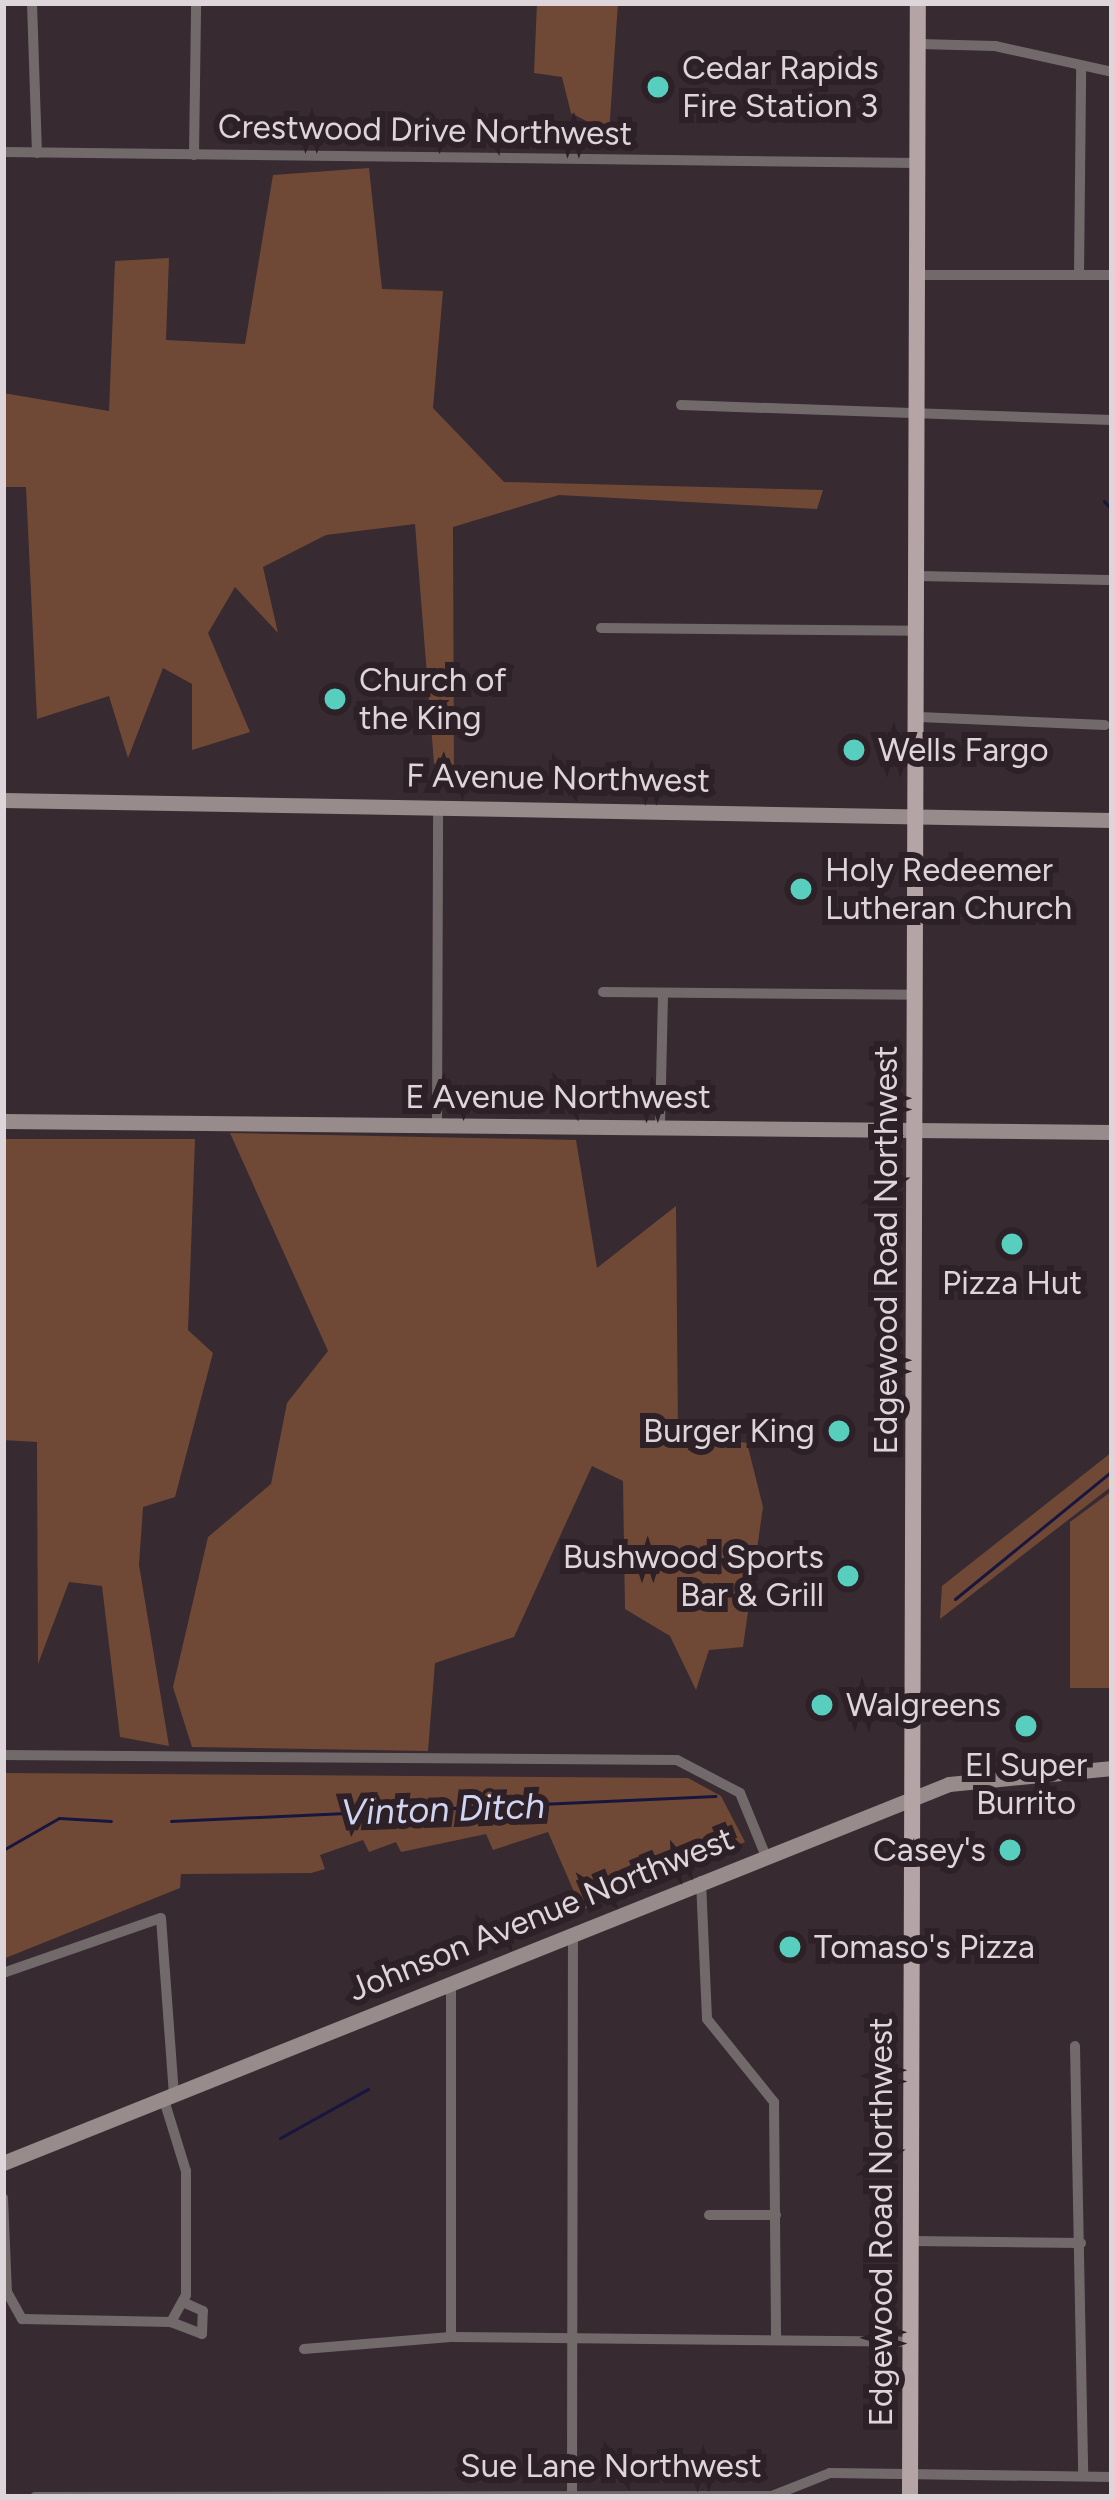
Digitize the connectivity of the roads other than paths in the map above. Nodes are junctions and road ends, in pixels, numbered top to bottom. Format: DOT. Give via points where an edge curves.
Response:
graph roads {
  1 [pos="32,3"];
  2 [pos="196,3"];
  3 [pos="919,3"];
  4 [pos="919,44"];
  5 [pos="1081,68"];
  6 [pos="1112,72"];
  7 [pos="3,152"];
  8 [pos="37,153"];
  9 [pos="194,154"];
  10 [pos="919,163"];
  11 [pos="918,274"];
  12 [pos="1079,275"];
  13 [pos="1112,275"];
  14 [pos="681,405"];
  15 [pos="919,418"];
  16 [pos="1112,420"];
  17 [pos="918,576"];
  18 [pos="1108,580"];
  19 [pos="601,628"];
  20 [pos="918,631"];
  21 [pos="920,717"];
  22 [pos="1105,725"];
  23 [pos="3,800"];
  24 [pos="438,807"];
  25 [pos="919,812"];
  26 [pos="1112,820"];
  27 [pos="603,992"];
  28 [pos="663,993"];
  29 [pos="917,995"];
  30 [pos="3,1121"];
  31 [pos="437,1126"];
  32 [pos="660,1127"];
  33 [pos="916,1131"];
  34 [pos="1112,1132"];
  35 [pos="3,1755"];
  36 [pos="1112,1768"];
  37 [pos="913,1798"];
  38 [pos="765,1853"];
  39 [pos="701,1881"];
  40 [pos="573,1933"];
  41 [pos="3,1973"];
  42 [pos="451,1984"];
  43 [pos="1075,2046"];
  44 [pos="169,2098"];
  45 [pos="3,2163"];
  46 [pos="3,2198"];
  47 [pos="709,2216"];
  48 [pos="776,2216"];
  49 [pos="911,2241"];
  50 [pos="1081,2243"];
  51 [pos="185,2303"];
  52 [pos="171,2322"];
  53 [pos="451,2337"];
  54 [pos="573,2338"];
  55 [pos="776,2340"];
  56 [pos="910,2342"];
  57 [pos="304,2349"];
  58 [pos="910,2474"];
  59 [pos="1083,2476"];
  60 [pos="1112,2477"];
  61 [pos="292,2494"];
  62 [pos="572,2494"];
  63 [pos="35,2497"];
  64 [pos="910,2497"];
  1 -- 8 [label="street"];
  2 -- 9 [label="street"];
  3 -- 4 [label="main road, Edgewood Road Northwest"];
  4 -- 5 [label="street" via="995,46"];
  4 -- 10 [label="main road, Edgewood Road Northwest"];
  5 -- 6 [label="street"];
  5 -- 12 [label="street"];
  7 -- 8 [label="street, Crestwood Drive Northwest"];
  8 -- 9 [label="street, Crestwood Drive Northwest"];
  9 -- 10 [label="street, Crestwood Drive Northwest"];
  10 -- 11 [label="main road, Edgewood Road Northwest"];
  11 -- 12 [label="street"];
  11 -- 15 [label="main road, Edgewood Road Northwest"];
  12 -- 13 [label="street"];
  14 -- 15 [label="street"];
  15 -- 16 [label="street"];
  15 -- 17 [label="main road, Edgewood Road Northwest"];
  17 -- 18 [label="street"];
  17 -- 20 [label="main road, Edgewood Road Northwest"];
  19 -- 20 [label="street"];
  20 -- 21 [label="main road, Edgewood Road Northwest"];
  21 -- 22 [label="street"];
  21 -- 25 [label="main road, Edgewood Road Northwest"];
  23 -- 24 [label="street, F Avenue Northwest"];
  24 -- 25 [label="street, F Avenue Northwest"];
  24 -- 31 [label="street"];
  25 -- 26 [label="street, F Avenue Northwest"];
  25 -- 29 [label="main road, Edgewood Road Northwest"];
  27 -- 28 [label="street"];
  28 -- 29 [label="street"];
  28 -- 32 [label="street"];
  29 -- 33 [label="main road, Edgewood Road Northwest"];
  30 -- 31 [label="street, E Avenue Northwest"];
  31 -- 32 [label="street, E Avenue Northwest"];
  32 -- 33 [label="street, E Avenue Northwest"];
  33 -- 34 [label="street, E Avenue Northwest"];
  33 -- 37 [label="main road, Edgewood Road Northwest"];
  35 -- 38 [label="street" via="677,1760 740,1793"];
  36 -- 37 [label="street, Johnson Avenue Northwest" via="998,1772"];
  37 -- 38 [label="street, Johnson Avenue Northwest"];
  37 -- 49 [label="main road, Edgewood Road Northwest"];
  38 -- 39 [label="street, Johnson Avenue Northwest"];
  39 -- 40 [label="street, Johnson Avenue Northwest"];
  39 -- 48 [label="street" via="700,1998 774,2102"];
  40 -- 42 [label="street, Johnson Avenue Northwest"];
  40 -- 54 [label="street"];
  41 -- 44 [label="street" via="160,1918"];
  42 -- 44 [label="street, Johnson Avenue Northwest"];
  42 -- 53 [label="street"];
  43 -- 50 [label="street"];
  44 -- 45 [label="street, Johnson Avenue Northwest"];
  44 -- 51 [label="street" via="186,2171"];
  46 -- 52 [label="street" via="8,2292 22,2319"];
  47 -- 48 [label="street"];
  48 -- 55 [label="street"];
  49 -- 50 [label="street"];
  49 -- 56 [label="main road, Edgewood Road Northwest"];
  50 -- 59 [label="street"];
  51 -- 52 [label="street"];
  51 -- 52 [label="street" via="207,2326 185,2336"];
  53 -- 54 [label="street"];
  53 -- 57 [label="street"];
  54 -- 55 [label="street"];
  54 -- 62 [label="street"];
  55 -- 56 [label="street"];
  56 -- 58 [label="main road, Edgewood Road Northwest"];
  58 -- 59 [label="street, Sue Lane Northwest"];
  58 -- 62 [label="street, Sue Lane Northwest" via="830,2473 772,2495"];
  58 -- 64 [label="main road, Edgewood Road Northwest"];
  59 -- 60 [label="street, Sue Lane Northwest"];
  61 -- 62 [label="street, Sue Lane Northwest"];
  61 -- 63 [label="street, Sue Lane Northwest"];
}
